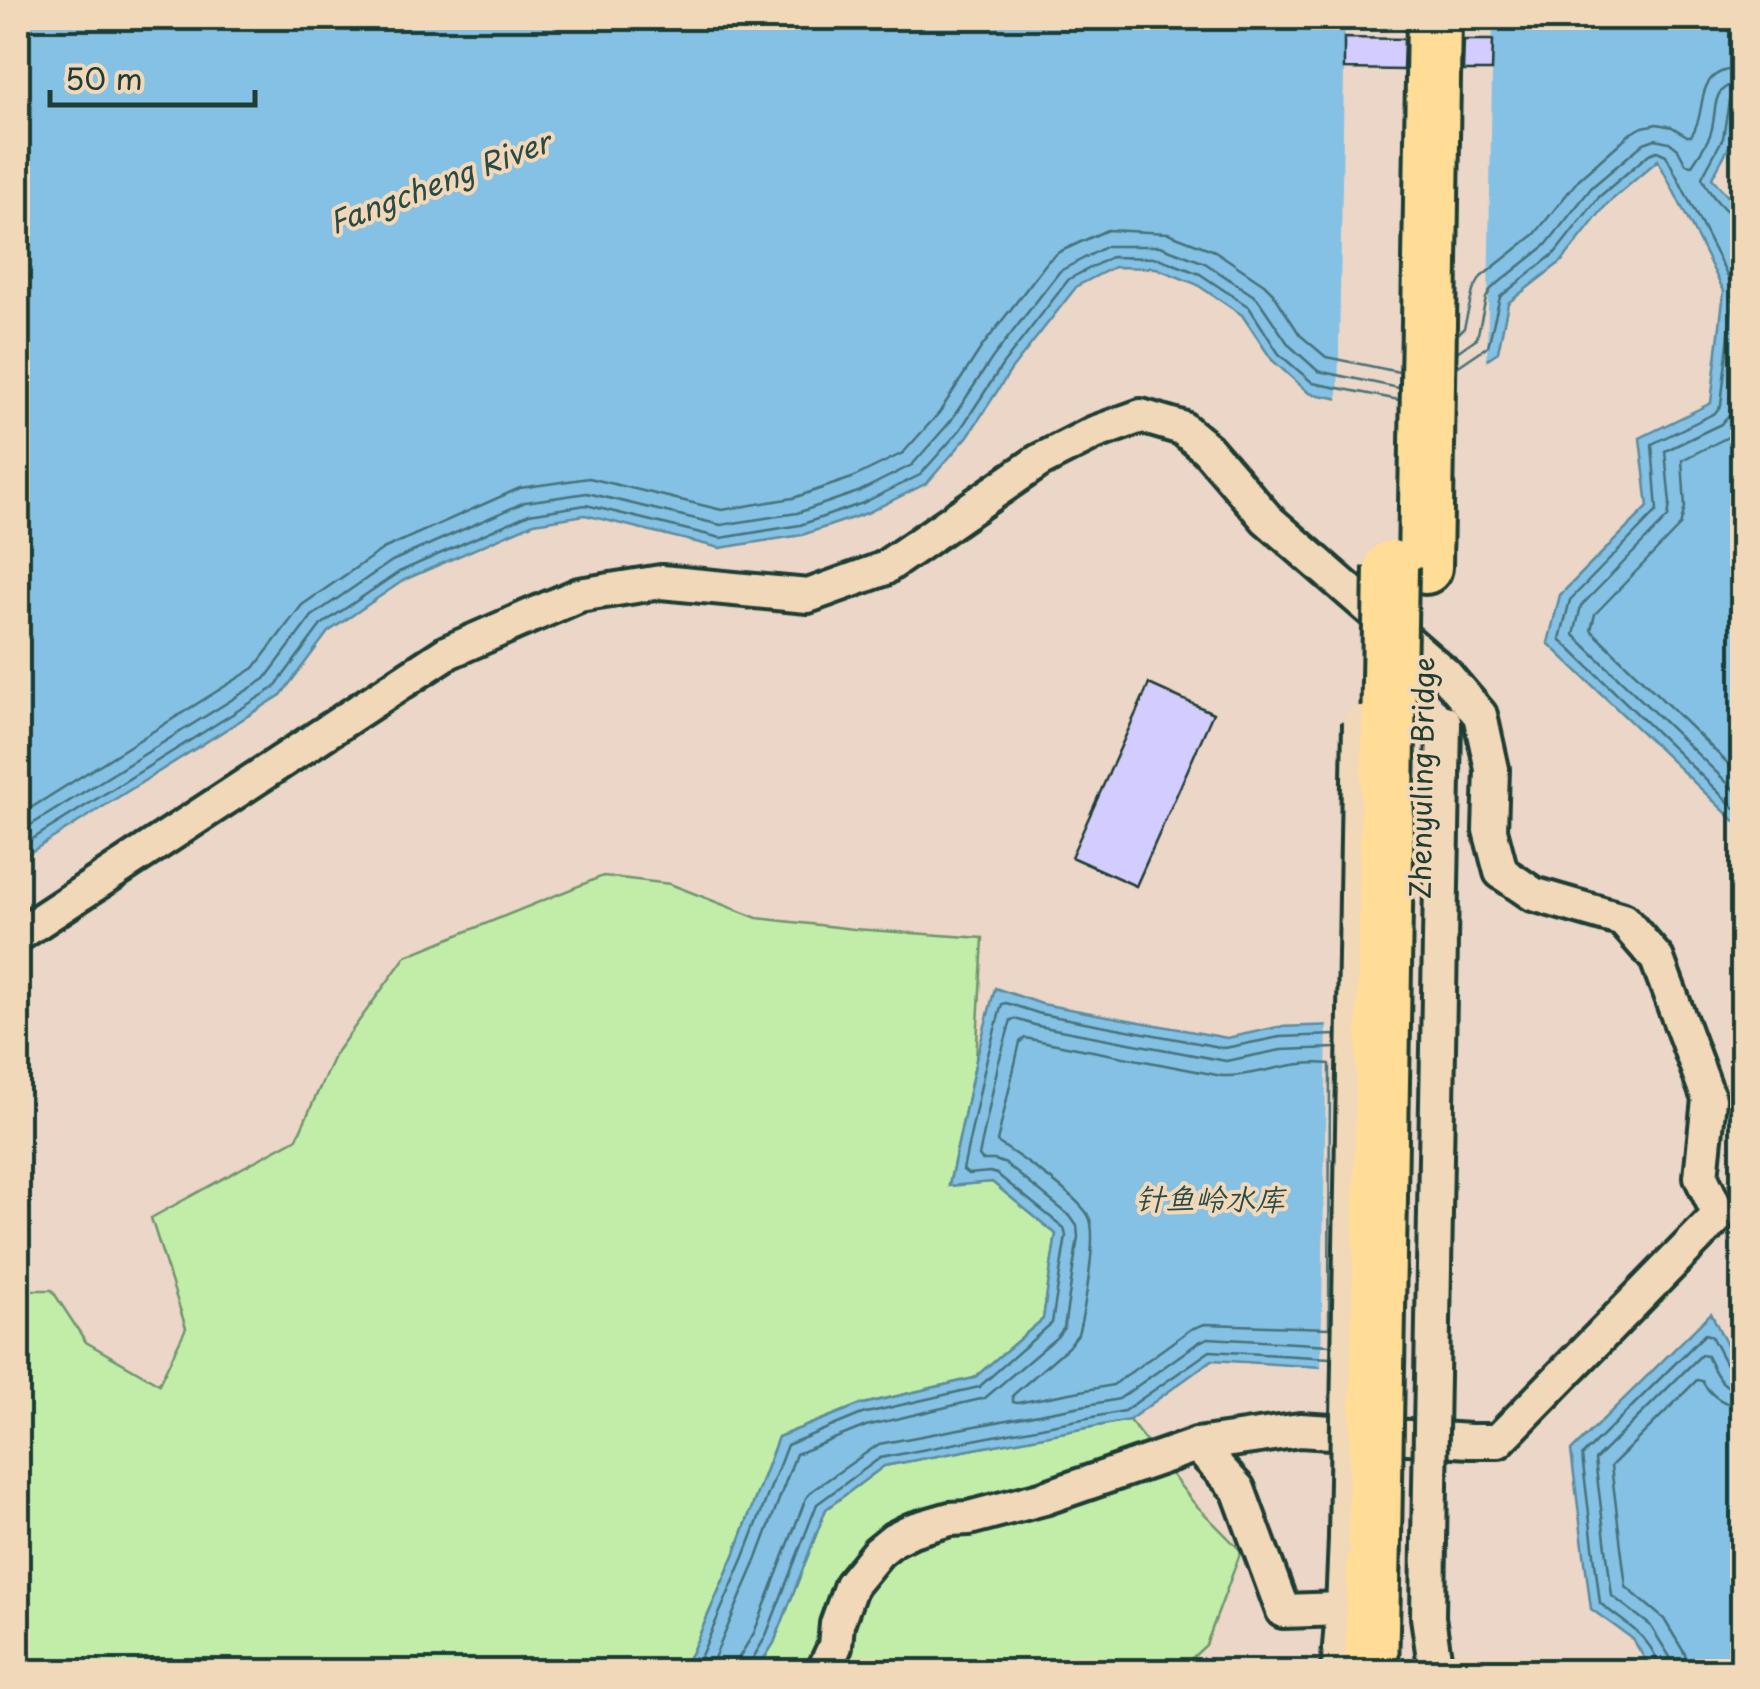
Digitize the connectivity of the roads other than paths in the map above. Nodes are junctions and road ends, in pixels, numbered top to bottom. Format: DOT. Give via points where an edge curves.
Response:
graph roads {
  1 [pos="1400,18"];
  2 [pos="1434,18"];
  3 [pos="1360,722"];
  4 [pos="1444,722"];
  5 [pos="18,935"];
  6 [pos="1197,1445"];
  7 [pos="1389,1539"];
  8 [pos="1344,1609"];
  9 [pos="824,1672"];
  10 [pos="1338,1672"];
  11 [pos="1370,1672"];
  12 [pos="1406,1672"];
  13 [pos="1436,1672"];
  1 -- 7 [label="main road, Zhenyuling Bridge, bridge"];
  2 -- 7 [label="main road, Zhenyuling Bridge"];
  3 -- 7 [label="street, bridge"];
  4 -- 7 [label="street, bridge"];
  5 -- 6 [label="street" via="448,652 579,595 645,584 808,596 883,568 1039,461 1094,433 1141,416 1182,428 1267,519 1445,674 1480,715 1492,768 1490,830 1501,872 1533,894 1623,920 1657,959 1709,1098 1701,1177 1719,1215 1498,1441 1300,1430"];
  6 -- 8 [label="street" via="1238,1488 1283,1611"];
  6 -- 9 [label="street" via="1044,1498 930,1523 894,1539 852,1585"];
  7 -- 8 [label="street"];
  7 -- 11 [label="main road"];
  7 -- 12 [label="main road"];
  7 -- 13 [label="street" via="1428,1617"];
  8 -- 10 [label="street"];
}
